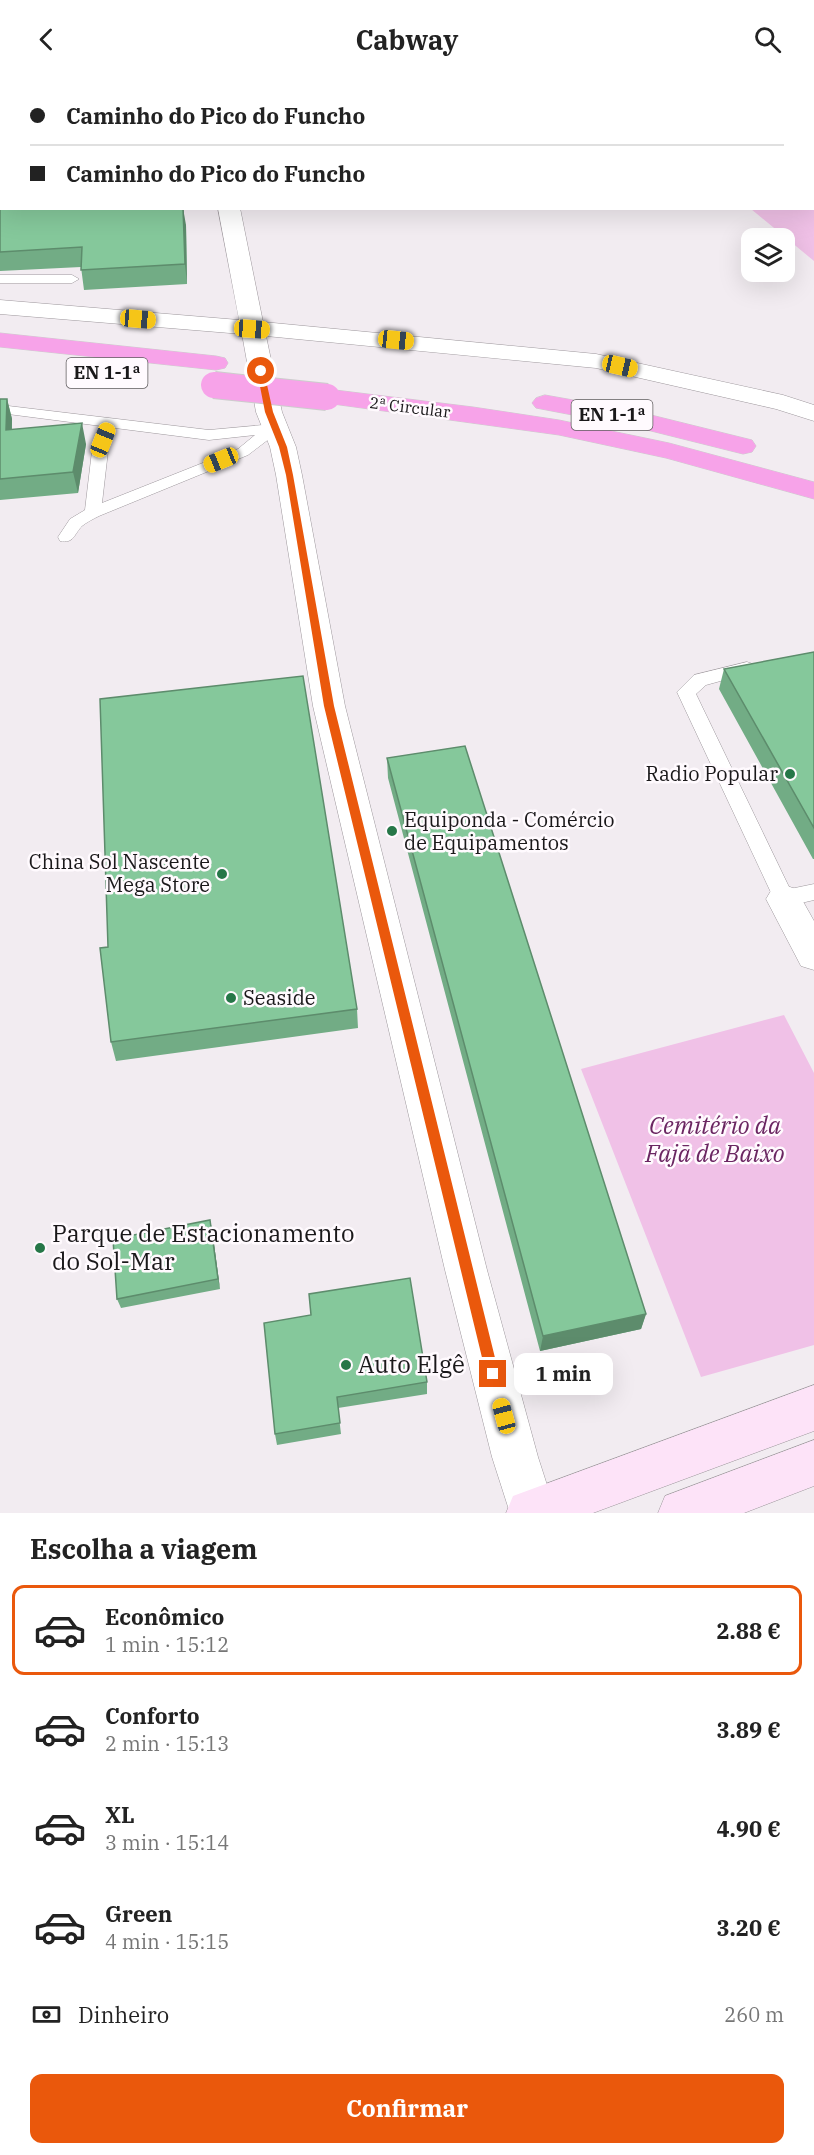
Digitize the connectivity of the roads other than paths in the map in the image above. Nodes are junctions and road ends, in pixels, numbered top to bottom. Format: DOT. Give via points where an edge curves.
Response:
graph roads {
  1 [pos="229,210"];
  2 [pos="0,279"];
  3 [pos="72,279"];
  4 [pos="0,307"];
  5 [pos="252,329"];
  6 [pos="0,340"];
  7 [pos="0,361"];
  8 [pos="215,374"];
  9 [pos="328,386"];
  10 [pos="0,409"];
  11 [pos="814,413"];
  12 [pos="109,424"];
  13 [pos="274,429"];
  14 [pos="814,467"];
  15 [pos="814,491"];
  16 [pos="93,512"];
  17 [pos="66,537"];
  18 [pos="770,664"];
  19 [pos="799,895"];
  20 [pos="814,955"];
  21 [pos="814,1408"];
  22 [pos="814,1463"];
  23 [pos="532,1512"];
  24 [pos="682,1513"];
  1 -- 5 [label="street"];
  2 -- 3 [label="lane"];
  4 -- 5 [label="street"];
  5 -- 11 [label="street" via="596,361"];
  5 -- 13 [label="street"];
  6 -- 8 [label="highway, 2ª Circular / EN 1-1ª"];
  7 -- 8 [label="highway, 2ª Circular / EN 1-1ª"];
  8 -- 9 [label="highway, 2ª Circular / EN 1-1ª, bridge"];
  9 -- 14 [label="highway, 2ª Circular / EN 1-1ª" via="537,402 636,419"];
  9 -- 15 [label="highway, 2ª Circular / EN 1-1ª" via="627,442"];
  10 -- 12 [label="lane"];
  12 -- 13 [label="lane" via="209,435"];
  12 -- 16 [label="lane" via="100,451"];
  13 -- 16 [label="lane" via="243,452"];
  13 -- 23 [label="street" via="290,475 329,706 466,1270"];
  16 -- 17 [label="lane" via="76,523"];
  18 -- 19 [label="lane" via="700,680 686,692"];
  19 -- 20 [label="street"];
  21 -- 23 [label="main road"];
  22 -- 24 [label="main road"];
}
